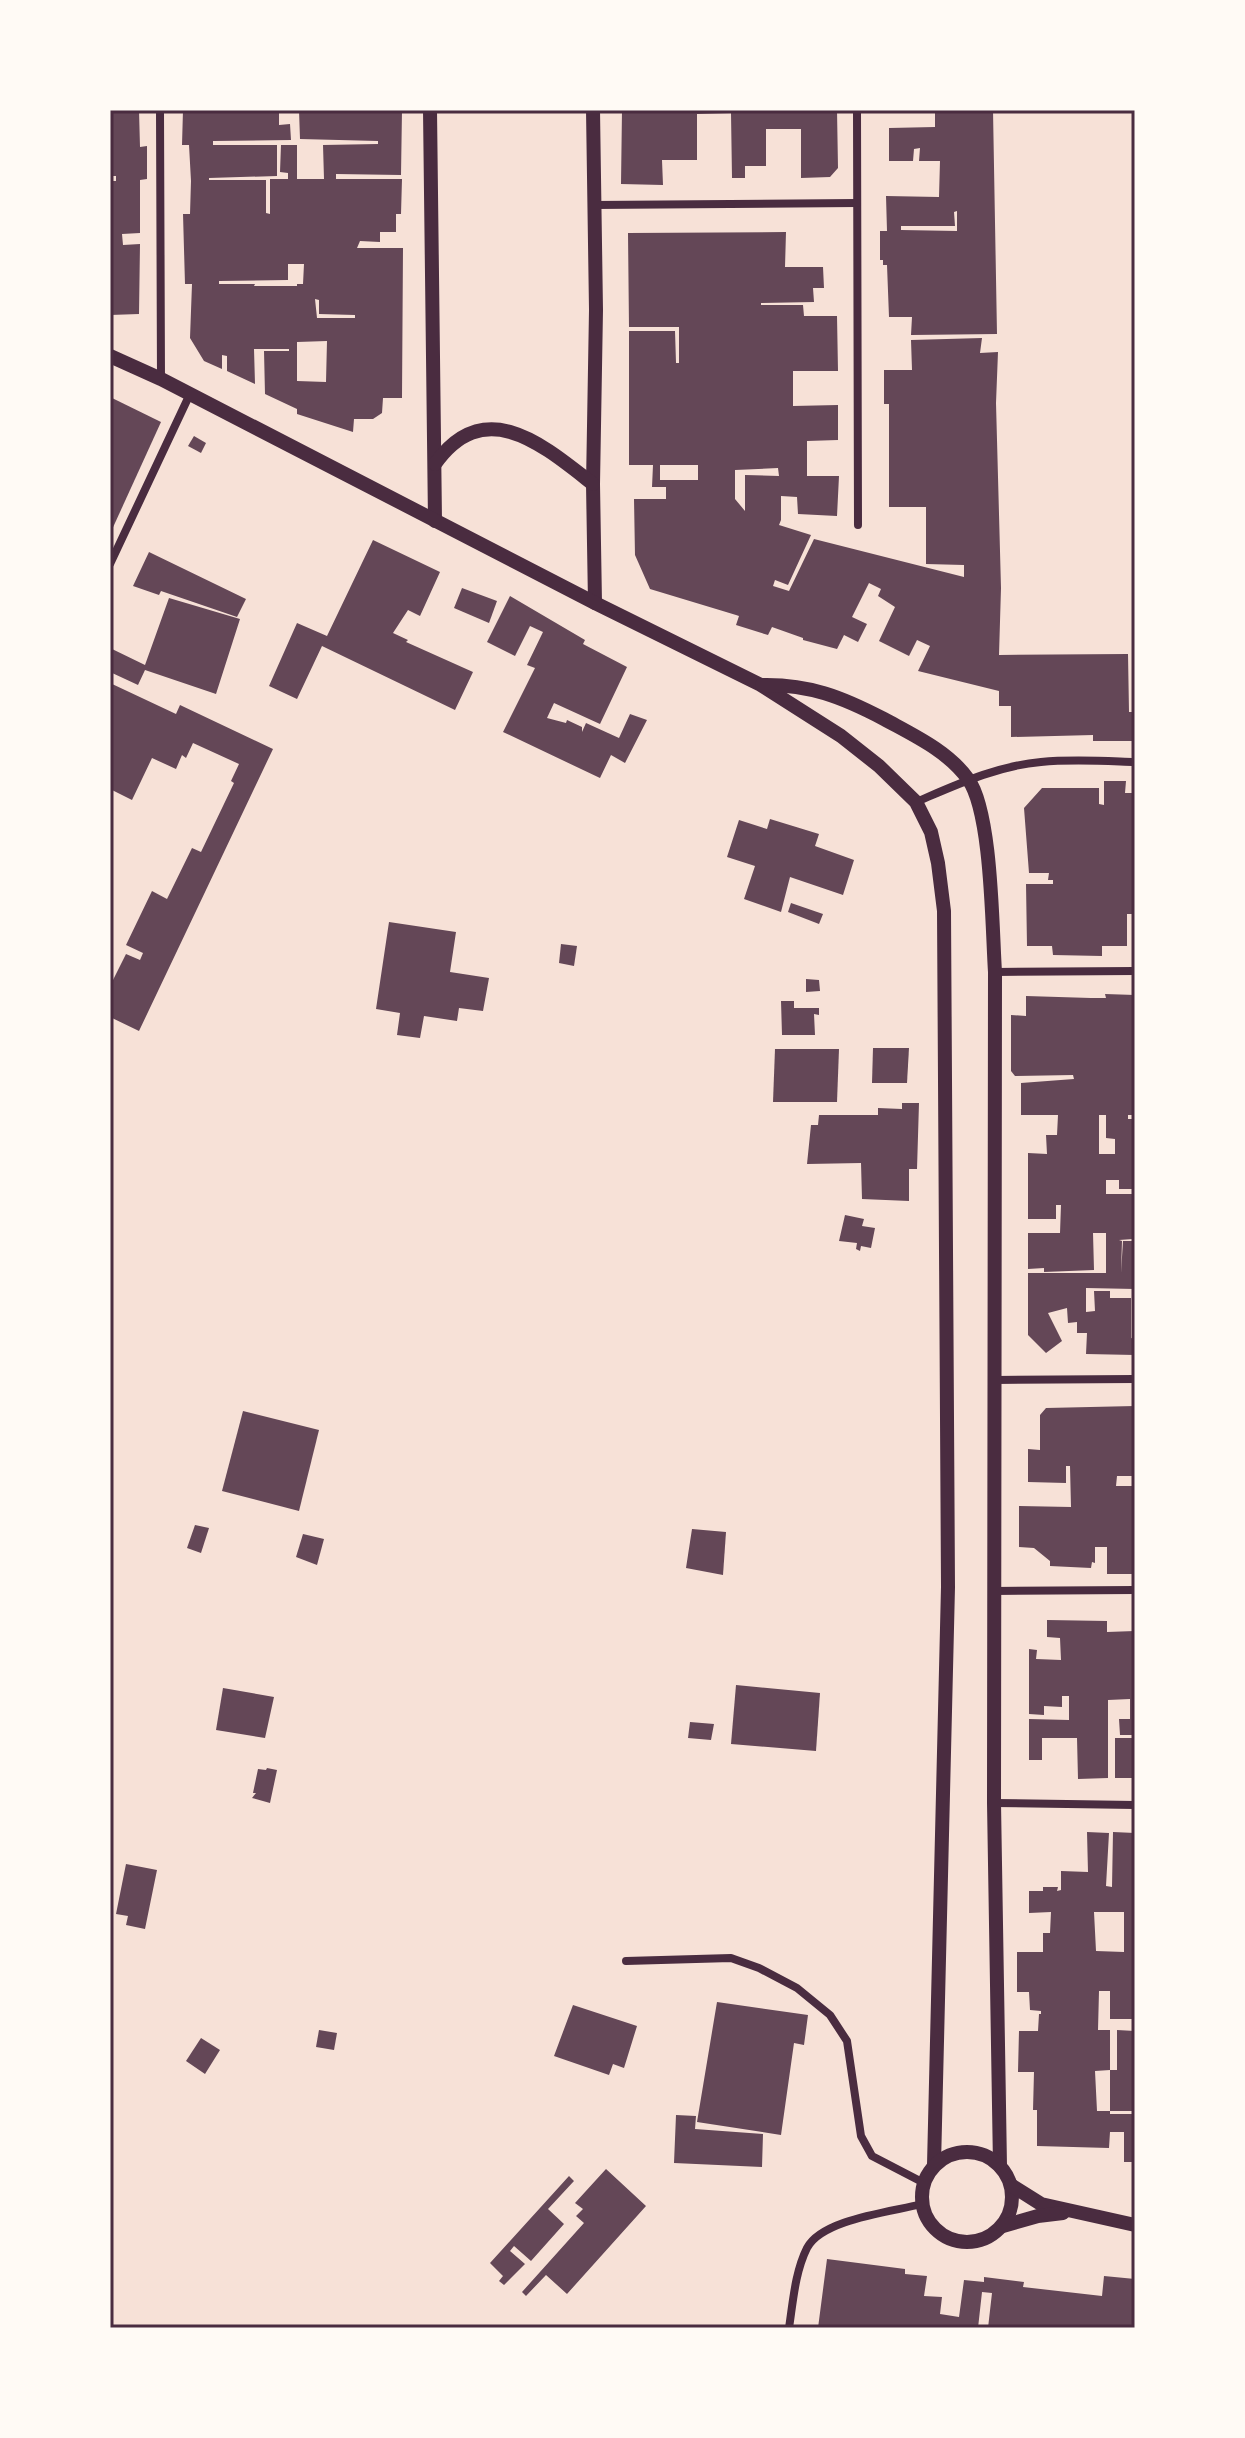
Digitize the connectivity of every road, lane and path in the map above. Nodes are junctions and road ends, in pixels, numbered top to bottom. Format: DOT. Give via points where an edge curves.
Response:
graph roads {
  1 [pos="160,110"];
  2 [pos="430,110"];
  3 [pos="593,110"];
  4 [pos="857,110"];
  5 [pos="857,203"];
  6 [pos="593,205"];
  7 [pos="110,356"];
  8 [pos="161,379"];
  9 [pos="189,396"];
  10 [pos="435,464"];
  11 [pos="593,484"];
  12 [pos="435,521"];
  13 [pos="858,525"];
  14 [pos="110,564"];
  15 [pos="595,603"];
  16 [pos="761,685"];
  17 [pos="1135,762"];
  18 [pos="969,780"];
  19 [pos="916,802"];
  20 [pos="1135,971"];
  21 [pos="995,972"];
  22 [pos="1135,1379"];
  23 [pos="994,1380"];
  24 [pos="1135,1590"];
  25 [pos="993,1591"];
  26 [pos="994,1803"];
  27 [pos="1135,1805"];
  28 [pos="626,1961"];
  29 [pos="934,2165"];
  30 [pos="1000,2166"];
  31 [pos="924,2183"];
  32 [pos="1011,2185"];
  33 [pos="922,2204"];
  34 [pos="1075,2212"];
  35 [pos="1135,2225"];
  36 [pos="1003,2226"];
  37 [pos="789,2328"];
  1 -- 8 [label="street"];
  2 -- 10 [label="street"];
  3 -- 6 [label="street"];
  4 -- 5 [label="street"];
  5 -- 6 [label="street"];
  5 -- 13 [label="street"];
  6 -- 11 [label="street"];
  7 -- 8 [label="street"];
  8 -- 9 [label="street"];
  9 -- 12 [label="street"];
  9 -- 14 [label="street"];
  10 -- 11 [label="street" via="458,439 479,429 501,428 549,450"];
  10 -- 12 [label="street"];
  11 -- 15 [label="street"];
  12 -- 15 [label="street"];
  15 -- 16 [label="street"];
  16 -- 18 [label="street" via="813,688 868,711 925,741"];
  16 -- 19 [label="street" via="841,736"];
  17 -- 18 [label="street" via="1041,762"];
  18 -- 19 [label="street"];
  18 -- 21 [label="street" via="985,839"];
  19 -- 29 [label="street" via="938,863 946,1015 948,1587"];
  20 -- 21 [label="street"];
  21 -- 23 [label="street"];
  22 -- 23 [label="street"];
  23 -- 25 [label="street"];
  24 -- 25 [label="street"];
  25 -- 26 [label="street"];
  26 -- 27 [label="street"];
  26 -- 30 [label="street"];
  28 -- 31 [label="street" via="731,1958 797,1988 830,2015 847,2041 861,2136 872,2156"];
  29 -- 30 [label="street" via="967,2152 985,2155"];
  29 -- 31 [label="street"];
  30 -- 32 [label="street"];
  31 -- 33 [label="street"];
  32 -- 34 [label="street" via="1041,2204"];
  32 -- 36 [label="street" via="1012,2207"];
  33 -- 36 [label="street" via="929,2224 945,2238 966,2244 987,2239"];
  33 -- 37 [label="street" via="833,2226 816,2236 803,2259"];
  34 -- 35 [label="street"];
  34 -- 36 [label="street"];
}
